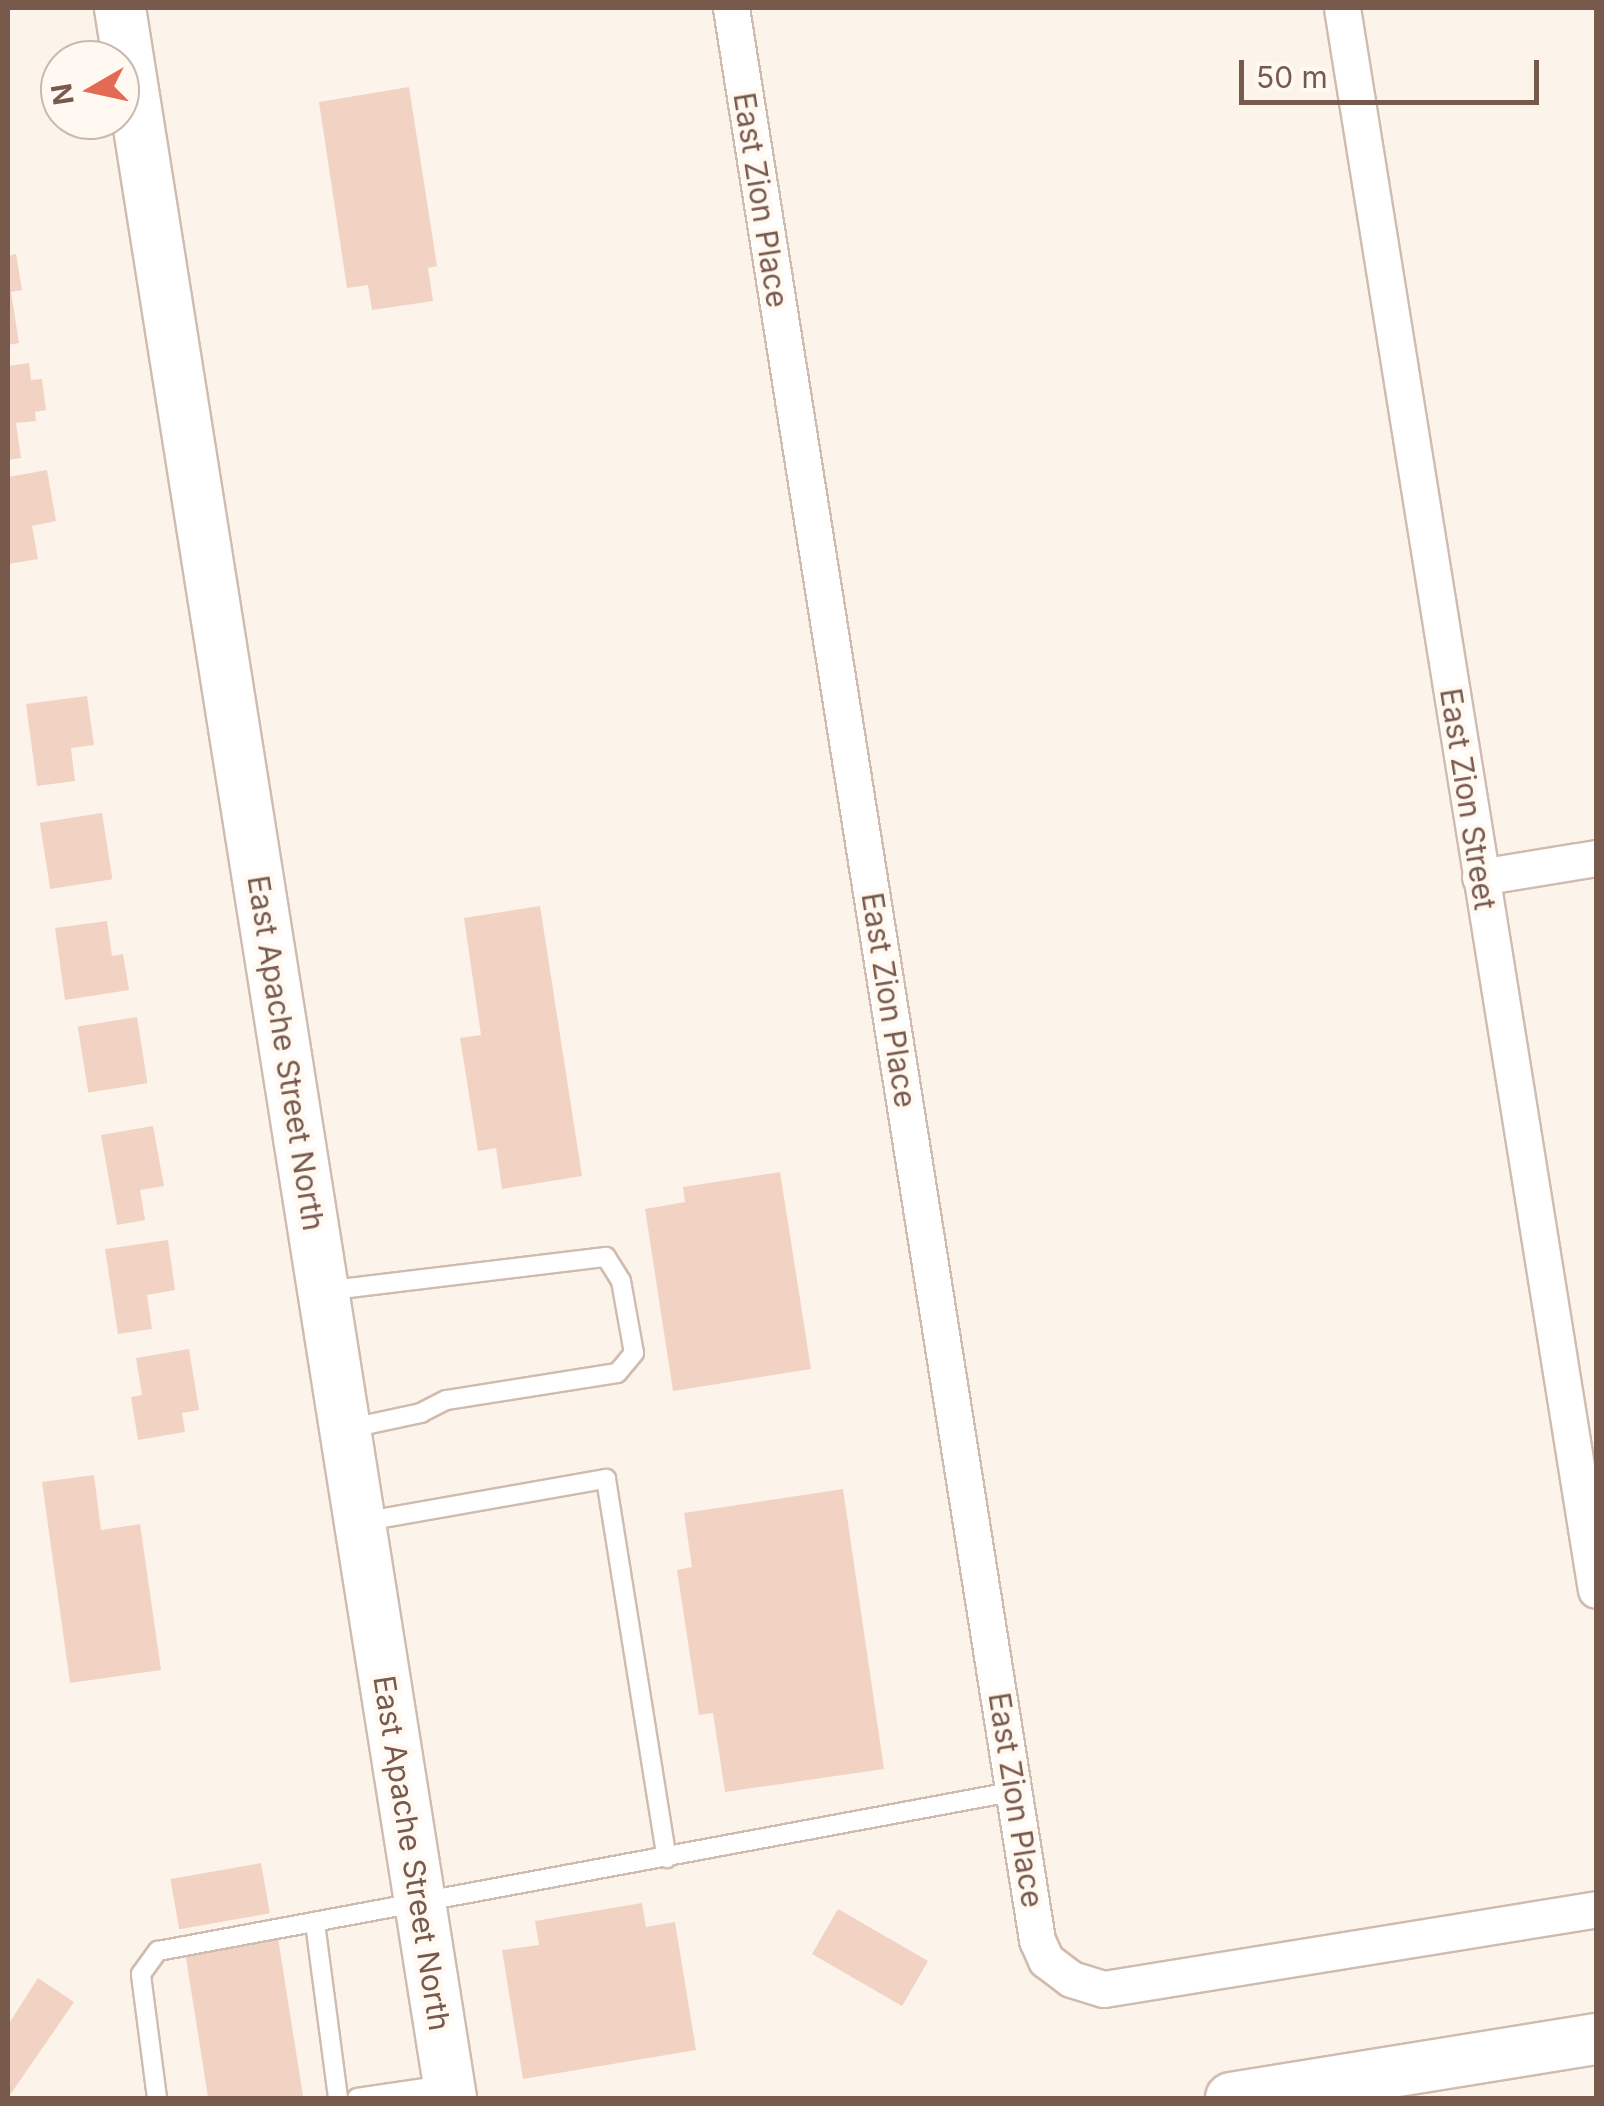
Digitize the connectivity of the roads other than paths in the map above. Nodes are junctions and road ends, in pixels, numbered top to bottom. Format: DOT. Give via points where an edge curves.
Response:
graph roads {
  1 [pos="120,8"];
  2 [pos="731,8"];
  3 [pos="1342,8"];
  4 [pos="1596,858"];
  5 [pos="1480,877"];
  6 [pos="324,1291"];
  7 [pos="346,1429"];
  8 [pos="360,1522"];
  9 [pos="1596,1590"];
  10 [pos="1016,1791"];
  11 [pos="667,1858"];
  12 [pos="420,1904"];
  13 [pos="1596,1909"];
  14 [pos="315,1922"];
  15 [pos="1596,2039"];
  16 [pos="450,2092"];
  17 [pos="157,2098"];
  18 [pos="338,2098"];
  19 [pos="356,2098"];
  20 [pos="1231,2098"];
  1 -- 6 [label="main road, East Apache Street North"];
  2 -- 10 [label="street, East Zion Place"];
  3 -- 5 [label="street, East Zion Street"];
  4 -- 5 [label="street"];
  5 -- 9 [label="street, East Zion Street"];
  6 -- 7 [label="main road, East Apache Street North"];
  6 -- 7 [label="lane" via="606,1258 622,1281 634,1353 616,1373 446,1400"];
  7 -- 8 [label="main road, East Apache Street North"];
  8 -- 11 [label="lane" via="606,1479"];
  8 -- 12 [label="main road, East Apache Street North"];
  10 -- 11 [label="lane"];
  10 -- 13 [label="street, East Zion Place" via="1037,1940 1046,1960 1071,1979 1104,1989"];
  11 -- 12 [label="lane"];
  12 -- 14 [label="lane"];
  12 -- 16 [label="main road, East Apache Street North"];
  14 -- 17 [label="lane" via="158,1951 141,1974"];
  14 -- 18 [label="lane"];
  15 -- 20 [label="main road"];
  16 -- 19 [label="lane"];
}
